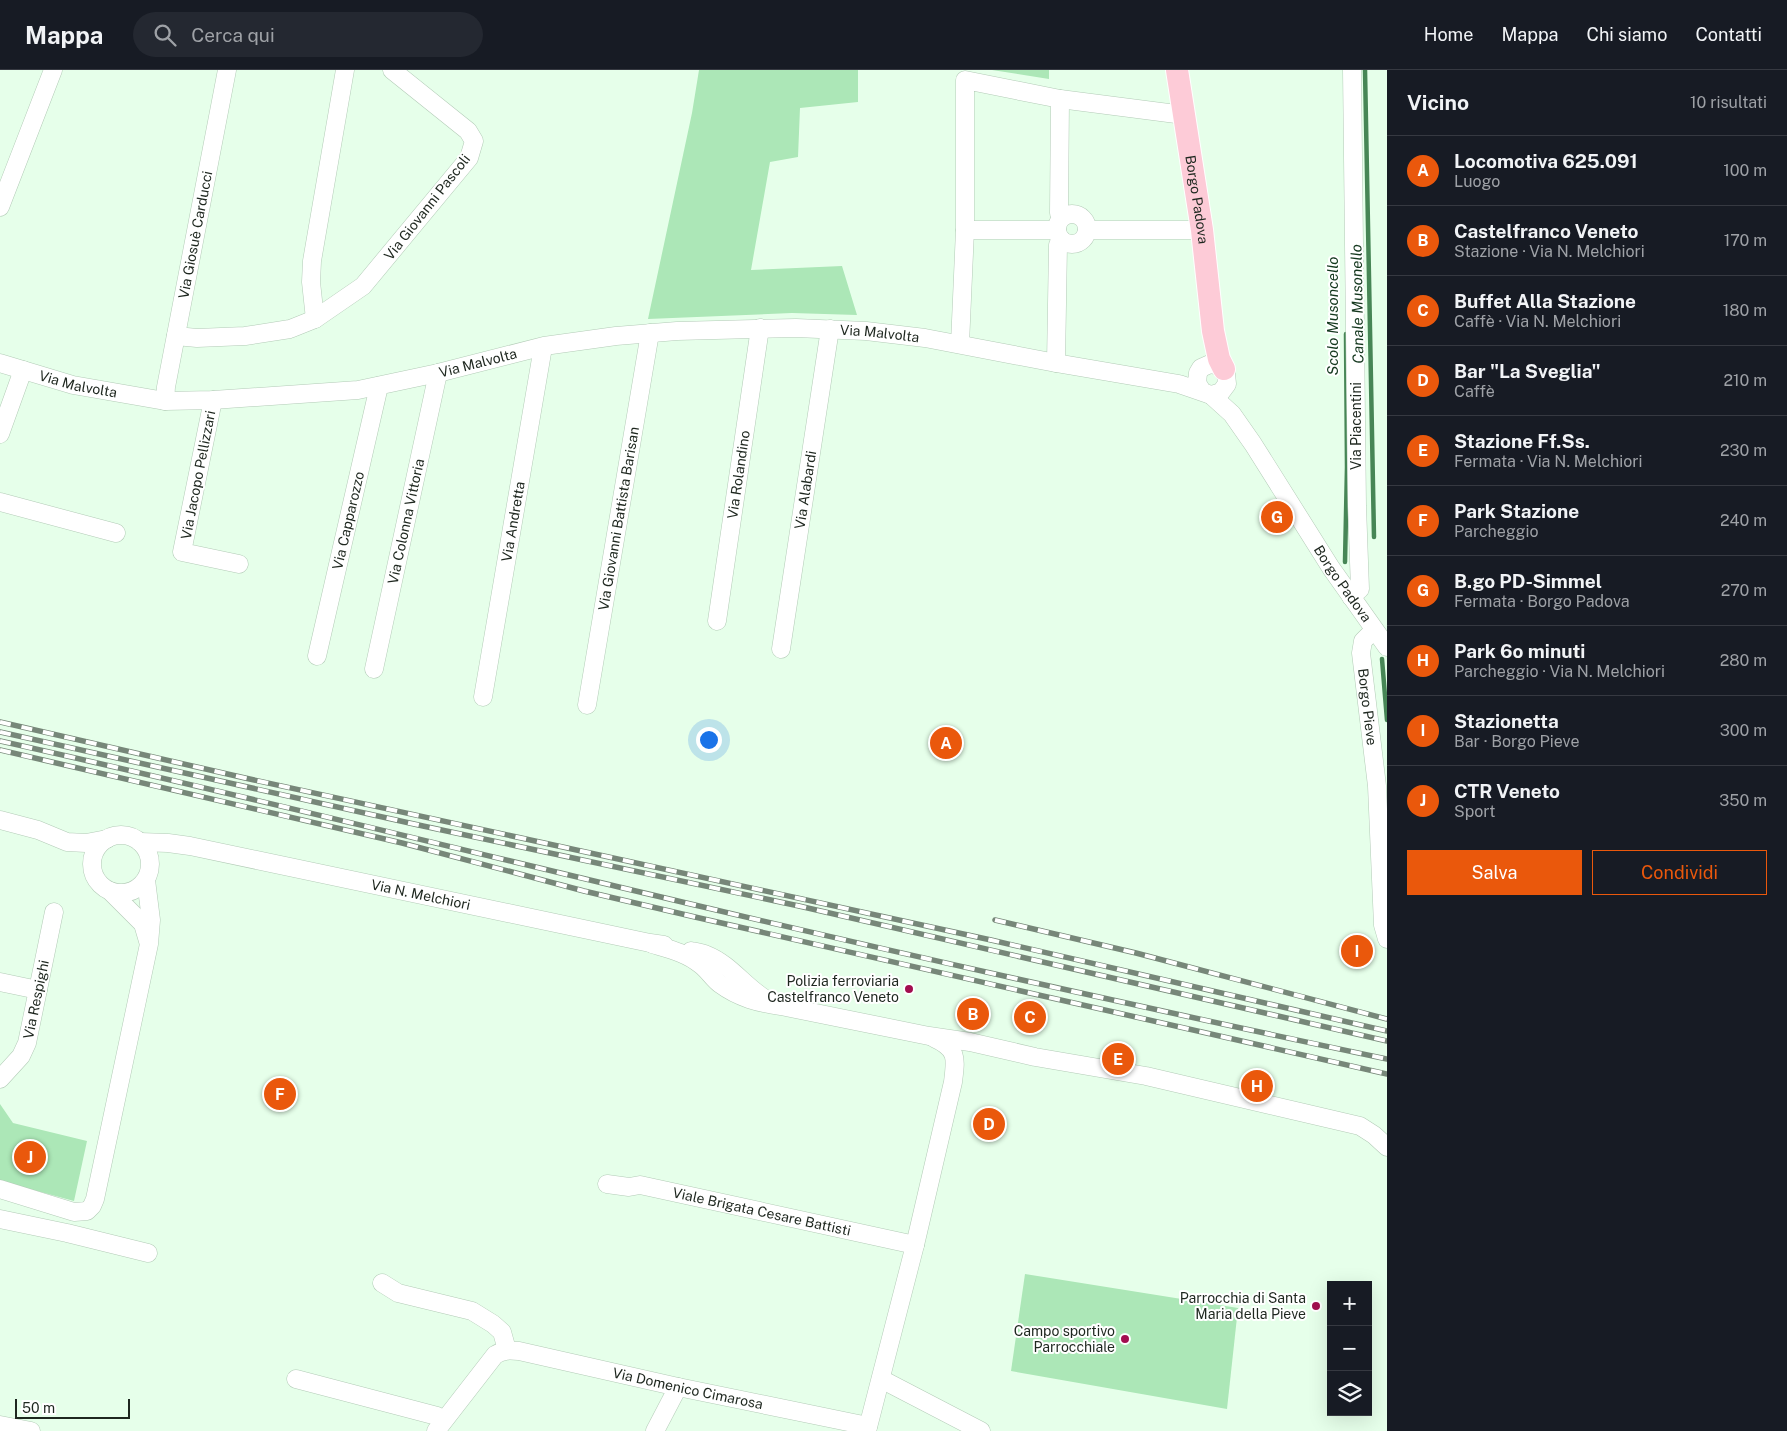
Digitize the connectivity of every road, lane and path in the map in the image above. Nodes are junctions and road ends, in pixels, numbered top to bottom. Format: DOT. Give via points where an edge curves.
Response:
graph roads {
  1 [pos="53,70"];
  2 [pos="227,70"];
  3 [pos="345,70"];
  4 [pos="392,70"];
  5 [pos="1177,70"];
  6 [pos="1352,70"];
  7 [pos="1060,99"];
  8 [pos="1184,116"];
  9 [pos="0,207"];
  10 [pos="1060,229"];
  11 [pos="965,230"];
  12 [pos="1087,230"];
  13 [pos="1202,230"];
  14 [pos="314,319"];
  15 [pos="760,328"];
  16 [pos="830,329"];
  17 [pos="650,333"];
  18 [pos="176,336"];
  19 [pos="960,344"];
  20 [pos="542,347"];
  21 [pos="0,363"];
  22 [pos="1056,363"];
  23 [pos="23,370"];
  24 [pos="1213,372"];
  25 [pos="438,373"];
  26 [pos="1170,382"];
  27 [pos="379,386"];
  28 [pos="1207,393"];
  29 [pos="213,400"];
  30 [pos="165,401"];
  31 [pos="0,434"];
  32 [pos="1254,444"];
  33 [pos="0,502"];
  34 [pos="116,532"];
  35 [pos="239,564"];
  36 [pos="1351,597"];
  37 [pos="716,621"];
  38 [pos="1374,630"];
  39 [pos="1387,647"];
  40 [pos="781,649"];
  41 [pos="317,656"];
  42 [pos="374,669"];
  43 [pos="483,697"];
  44 [pos="587,705"];
  45 [pos="0,820"];
  46 [pos="107,839"];
  47 [pos="67,842"];
  48 [pos="140,842"];
  49 [pos="190,846"];
  50 [pos="93,870"];
  51 [pos="148,873"];
  52 [pos="110,891"];
  53 [pos="54,912"];
  54 [pos="1387,939"];
  55 [pos="149,944"];
  56 [pos="0,982"];
  57 [pos="38,990"];
  58 [pos="930,1036"];
  59 [pos="998,1050"];
  60 [pos="956,1059"];
  61 [pos="0,1079"];
  62 [pos="1387,1147"];
  63 [pos="607,1184"];
  64 [pos="0,1190"];
  65 [pos="0,1219"];
  66 [pos="915,1245"];
  67 [pos="148,1253"];
  68 [pos="382,1283"];
  69 [pos="507,1350"];
  70 [pos="296,1378"];
  71 [pos="881,1379"];
  72 [pos="678,1387"];
  73 [pos="0,1425"];
  74 [pos="440,1426"];
  75 [pos="868,1428"];
  76 [pos="31,1431"];
  77 [pos="655,1431"];
  78 [pos="981,1431"];
  1 -- 9 [label="street"];
  2 -- 18 [label="street, Via Giosuè Carducci"];
  3 -- 14 [label="street" via="312,261"];
  4 -- 14 [label="street, Via Giovanni Pascoli" via="468,132 474,142 471,153 363,286"];
  5 -- 8 [label="main road, Borgo Padova"];
  6 -- 36 [label="street, Via Piacentini" via="1356,506 1360,589"];
  7 -- 8 [label="street"];
  7 -- 10 [label="street"];
  7 -- 11 [label="street" via="965,80"];
  8 -- 13 [label="main road, Borgo Padova"];
  10 -- 11 [label="street"];
  10 -- 12 [label="street" via="1070,244 1083,238"];
  10 -- 12 [label="street" via="1071,214 1080,216"];
  10 -- 22 [label="street"];
  11 -- 19 [label="street"];
  12 -- 13 [label="street"];
  13 -- 24 [label="main road, Borgo Padova" via="1218,354"];
  14 -- 18 [label="street, Via Giovanni Pascoli" via="290,329 245,336"];
  15 -- 16 [label="street, Via Malvolta"];
  15 -- 17 [label="street, Via Malvolta"];
  15 -- 37 [label="street, Via Rolandino"];
  16 -- 19 [label="street, Via Malvolta" via="899,334"];
  16 -- 40 [label="street, Via Alabardi"];
  17 -- 20 [label="street, Via Malvolta"];
  17 -- 44 [label="street, Via Giovanni Battista Barisan"];
  18 -- 30 [label="street, Via Giosuè Carducci"];
  19 -- 22 [label="street, Via Malvolta"];
  20 -- 25 [label="street, Via Malvolta"];
  20 -- 43 [label="street, Via Andretta"];
  21 -- 23 [label="street, Via Malvolta"];
  22 -- 26 [label="street, Via Malvolta"];
  23 -- 30 [label="street, Via Malvolta" via="73,385"];
  23 -- 31 [label="street"];
  24 -- 26 [label="street, Via Malvolta"];
  24 -- 28 [label="street" via="1197,383"];
  24 -- 28 [label="street" via="1224,388 1221,392"];
  24 -- 32 [label="street, Borgo Padova" via="1237,407"];
  25 -- 27 [label="street, Via Malvolta"];
  25 -- 42 [label="street, Via Colonna Vittoria"];
  26 -- 28 [label="street, Via Malvolta"];
  27 -- 29 [label="street, Via Malvolta"];
  27 -- 41 [label="street, Via Capparozzo"];
  28 -- 32 [label="street, Borgo Padova" via="1232,414"];
  29 -- 30 [label="street, Via Malvolta"];
  29 -- 35 [label="street, Via Jacopo Pellizzari" via="182,552"];
  32 -- 36 [label="street, Borgo Padova"];
  33 -- 34 [label="street"];
  36 -- 38 [label="street, Borgo Padova"];
  38 -- 39 [label="street, Borgo Padova"];
  38 -- 54 [label="street, Borgo Pieve" via="1363,642 1361,653 1377,786"];
  45 -- 47 [label="street"];
  46 -- 47 [label="street"];
  46 -- 48 [label="street" via="120,836"];
  46 -- 50 [label="street" via="94,856"];
  47 -- 50 [label="street"];
  48 -- 49 [label="street, Via N. Melchiori"];
  48 -- 51 [label="street" via="148,853"];
  49 -- 51 [label="street" via="167,852"];
  49 -- 58 [label="street, Via N. Melchiori" via="652,944 684,954 702,965 720,984 759,1003"];
  50 -- 52 [label="street" via="99,883"];
  51 -- 52 [label="street" via="134,891"];
  51 -- 55 [label="street"];
  52 -- 55 [label="street" via="143,924"];
  53 -- 57 [label="street, Via Respighi"];
  55 -- 64 [label="street" via="92,1206 87,1211 74,1212"];
  56 -- 57 [label="street"];
  57 -- 61 [label="street, Via Respighi" via="27,1044 21,1056"];
  58 -- 59 [label="street, Via N. Melchiori"];
  58 -- 60 [label="street, Via N. Melchiori" via="948,1045"];
  59 -- 60 [label="street, Via N. Melchiori" via="980,1050"];
  59 -- 62 [label="street, Via N. Melchiori" via="1146,1076 1360,1126"];
  60 -- 66 [label="street"];
  63 -- 66 [label="street, Viale Brigata Cesare Battisti" via="640,1184"];
  65 -- 67 [label="street"];
  66 -- 71 [label="street"];
  68 -- 69 [label="street" via="398,1293 472,1311 502,1332"];
  69 -- 72 [label="street, Via Domenico Cimarosa"];
  69 -- 74 [label="street" via="495,1355"];
  70 -- 74 [label="street" via="437,1416"];
  71 -- 75 [label="street"];
  71 -- 78 [label="street"];
  72 -- 75 [label="street, Via Domenico Cimarosa"];
  72 -- 77 [label="street"];
  73 -- 76 [label="street"];
}
